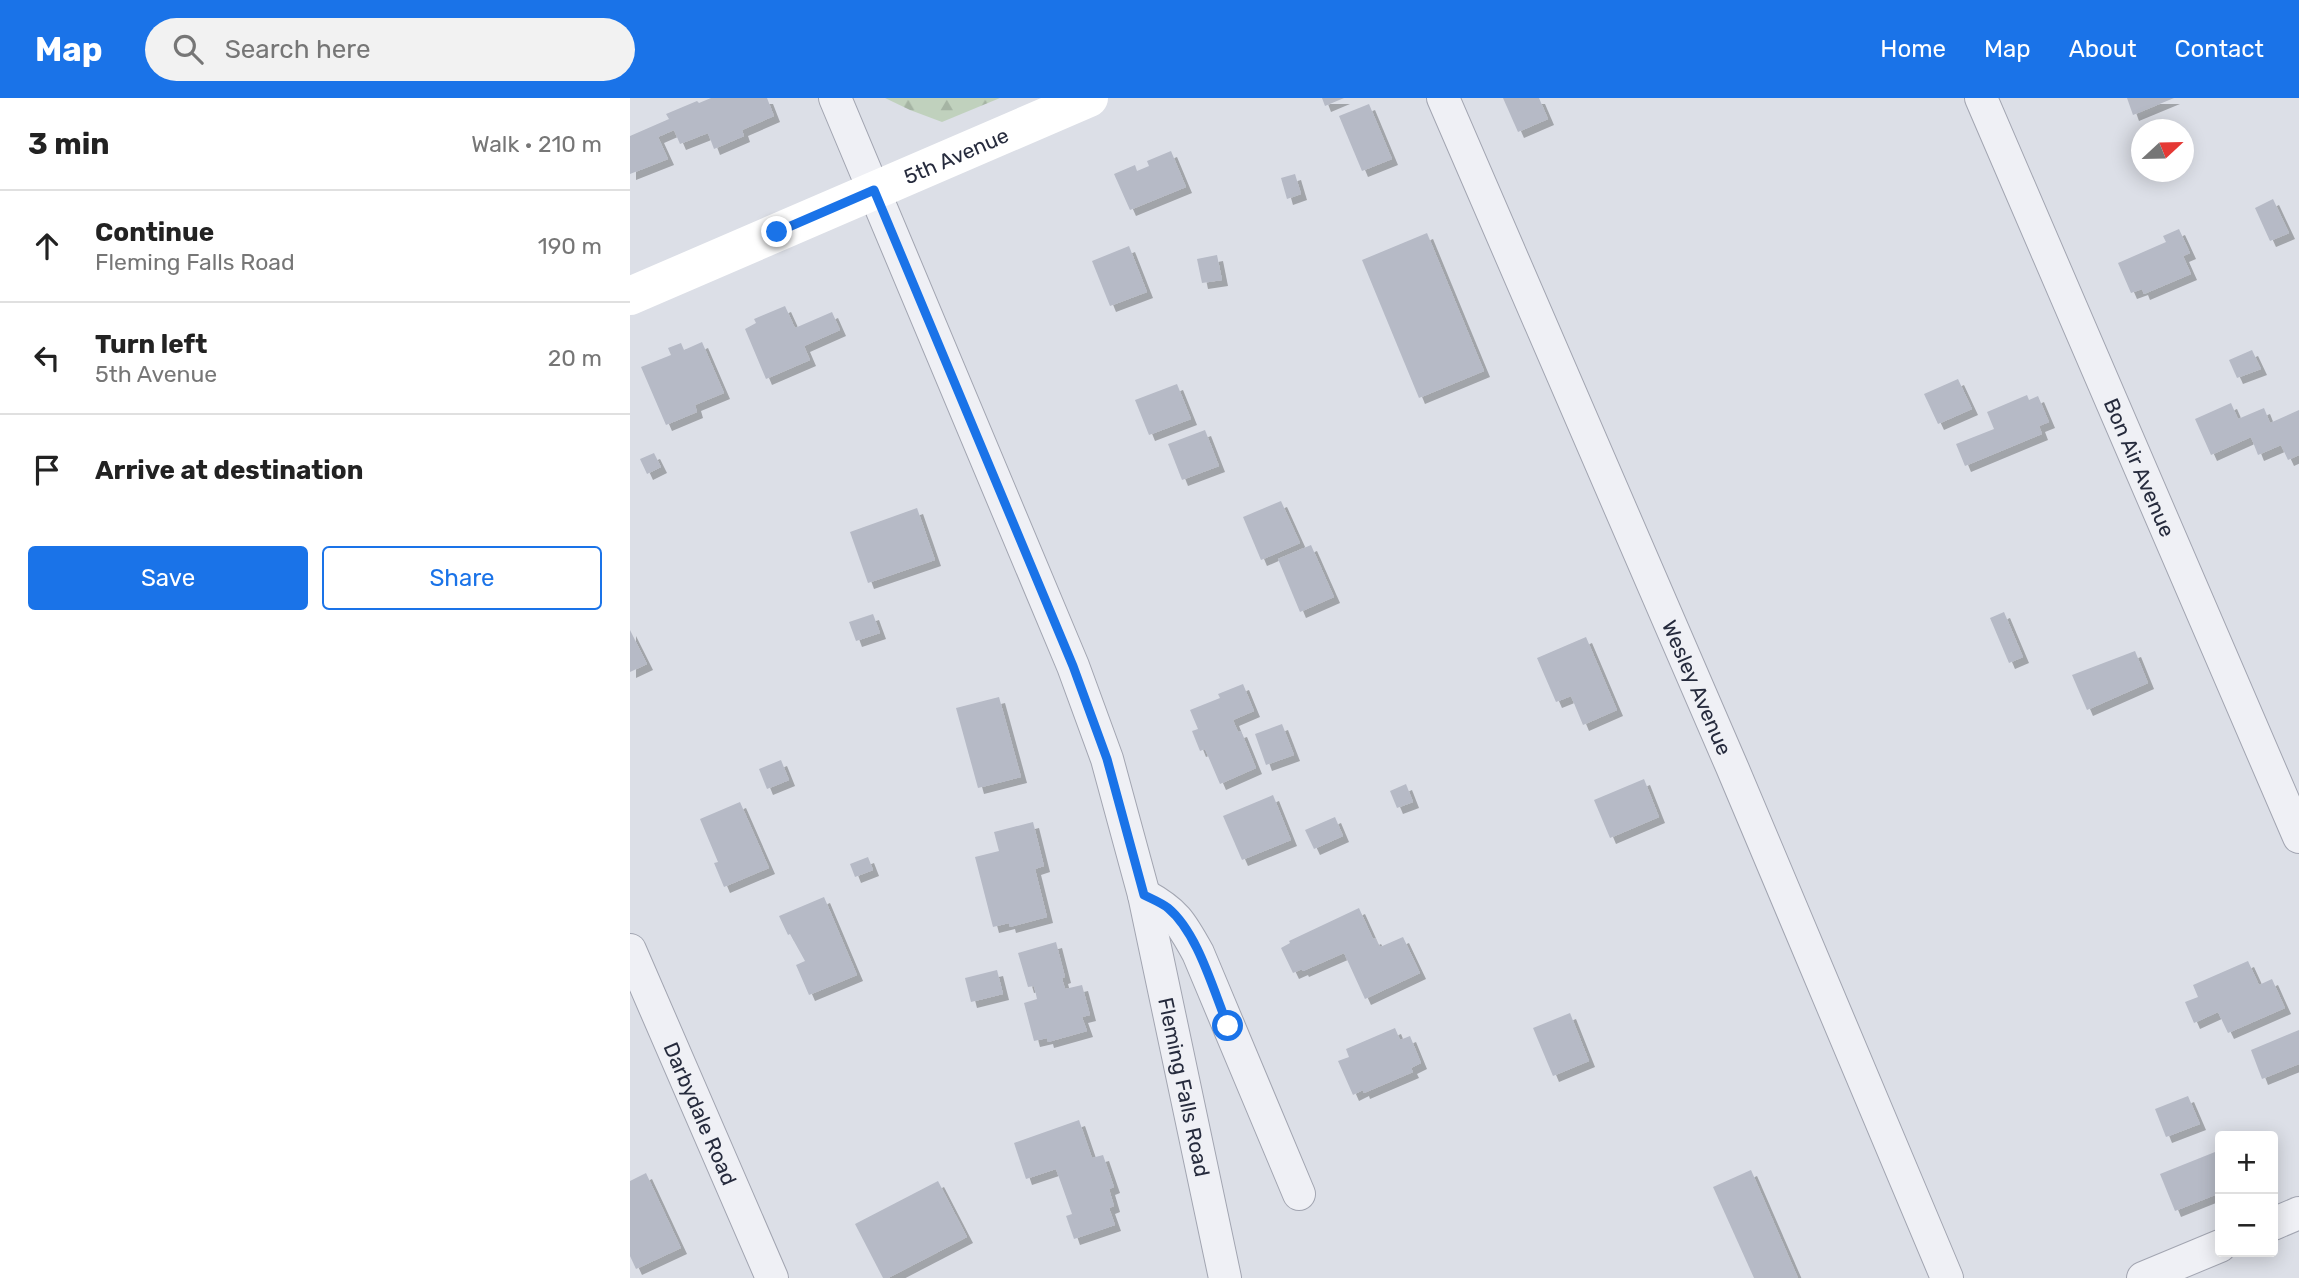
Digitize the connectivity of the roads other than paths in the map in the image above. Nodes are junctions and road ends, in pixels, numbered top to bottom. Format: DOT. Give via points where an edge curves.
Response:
graph roads {
  1 [pos="835,98"];
  2 [pos="1089,98"];
  3 [pos="1443,98"];
  4 [pos="1981,98"];
  5 [pos="874,190"];
  6 [pos="630,296"];
  7 [pos="2299,837"];
  8 [pos="1144,895"];
  9 [pos="630,950"];
  10 [pos="1299,1194"];
  11 [pos="2299,1213"];
  12 [pos="2278,1222"];
  13 [pos="2215,1248"];
  14 [pos="772,1278"];
  15 [pos="1224,1278"];
  16 [pos="1947,1278"];
  17 [pos="2143,1278"];
  1 -- 5 [label="street, Fleming Falls Road"];
  2 -- 5 [label="street, 5th Avenue"];
  3 -- 16 [label="street, Wesley Avenue"];
  4 -- 7 [label="street, Bon Air Avenue"];
  5 -- 6 [label="street, 5th Avenue"];
  5 -- 8 [label="street, Fleming Falls Road" via="1073,666 1107,759"];
  8 -- 10 [label="street" via="1168,908 1198,953"];
  8 -- 15 [label="street, Fleming Falls Road"];
  9 -- 14 [label="street, Darbydale Road"];
  11 -- 12 [label="street"];
  13 -- 17 [label="street"];
}
